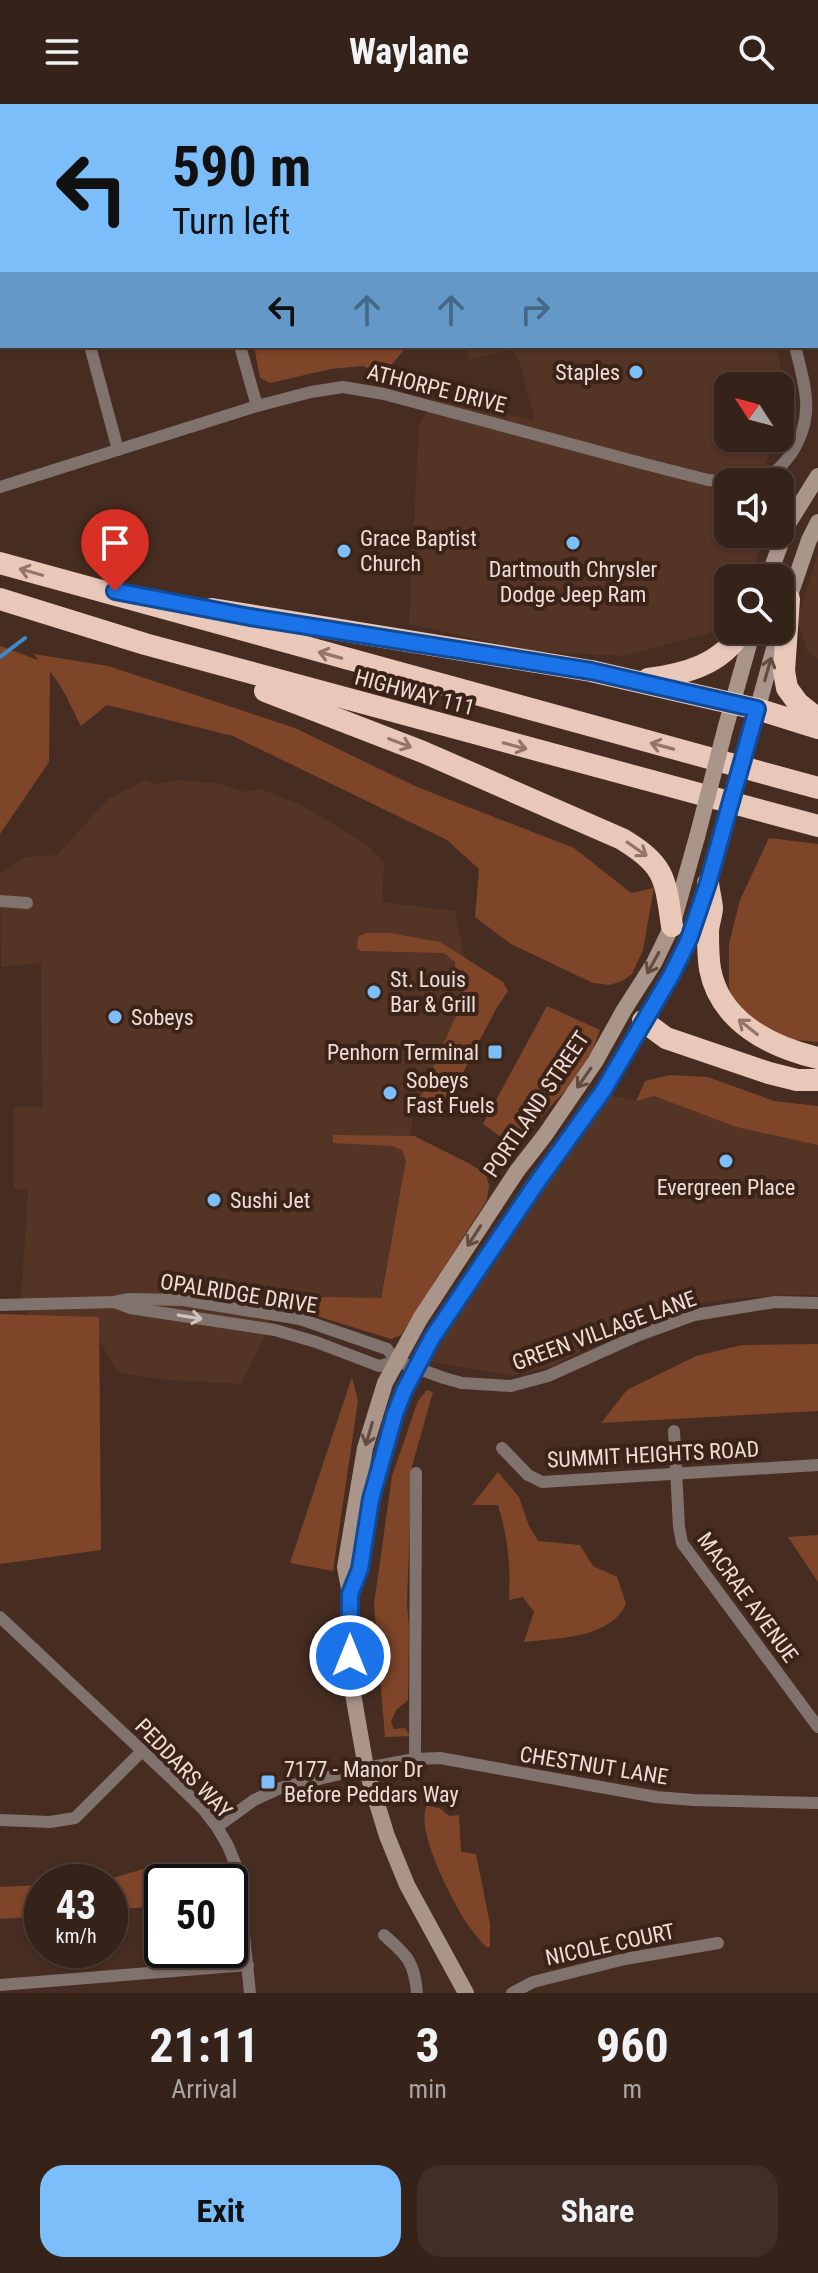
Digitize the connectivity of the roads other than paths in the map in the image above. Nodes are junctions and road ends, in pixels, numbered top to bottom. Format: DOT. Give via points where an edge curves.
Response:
graph roads {
  1 [pos="91,348"];
  2 [pos="241,348"];
  3 [pos="795,348"];
  4 [pos="257,406"];
  5 [pos="118,450"];
  6 [pos="780,468"];
  7 [pos="818,476"];
  8 [pos="714,481"];
  9 [pos="0,487"];
  10 [pos="818,522"];
  11 [pos="0,563"];
  12 [pos="773,564"];
  13 [pos="61,581"];
  14 [pos="794,584"];
  15 [pos="0,599"];
  16 [pos="145,644"];
  17 [pos="732,644"];
  18 [pos="749,644"];
  19 [pos="776,644"];
  20 [pos="786,644"];
  21 [pos="631,681"];
  22 [pos="733,703"];
  23 [pos="757,709"];
  24 [pos="818,719"];
  25 [pos="818,728"];
  26 [pos="818,788"];
  27 [pos="714,800"];
  28 [pos="818,826"];
  29 [pos="818,841"];
  30 [pos="708,883"];
  31 [pos="0,901"];
  32 [pos="27,903"];
  33 [pos="672,926"];
  34 [pos="633,1016"];
  35 [pos="818,1058"];
  36 [pos="818,1080"];
  37 [pos="114,1302"];
  38 [pos="818,1303"];
  39 [pos="0,1305"];
  40 [pos="406,1364"];
  41 [pos="674,1431"];
  42 [pos="502,1448"];
  43 [pos="818,1465"];
  44 [pos="416,1473"];
  45 [pos="676,1474"];
  46 [pos="0,1617"];
  47 [pos="818,1727"];
  48 [pos="142,1751"];
  49 [pos="415,1759"];
  50 [pos="366,1768"];
  51 [pos="818,1803"];
  52 [pos="0,1820"];
  53 [pos="217,1827"];
  54 [pos="235,1864"];
  55 [pos="384,1935"];
  56 [pos="718,1943"];
  57 [pos="248,1965"];
  58 [pos="211,1968"];
  59 [pos="0,1985"];
  60 [pos="250,1993"];
  61 [pos="417,1993"];
  62 [pos="466,1993"];
  63 [pos="512,1993"];
  1 -- 5 [label="street"];
  2 -- 4 [label="street"];
  3 -- 6 [label="street" via="806,394 805,425"];
  4 -- 5 [label="street, ATHORPE DRIVE"];
  4 -- 8 [label="street, ATHORPE DRIVE" via="332,387 371,390"];
  5 -- 9 [label="street, ATHORPE DRIVE"];
  7 -- 12 [label="main road" via="788,524"];
  10 -- 14 [label="main road, PORTLAND STREET"];
  13 -- 11 [label="highway, HIGHWAY 111, one-way"];
  13 -- 21 [label="highway"];
  26 -- 13 [label="highway, HIGHWAY 111, one-way"];
  15 -- 16 [label="highway, HIGHWAY 111"];
  16 -- 27 [label="highway, HIGHWAY 111, one-way"];
  16 -- 33 [label="highway, one-way" via="423,752 622,839 641,850 660,872"];
  17 -- 21 [label="highway" via="682,674"];
  18 -- 22 [label="main road, PORTLAND STREET"];
  23 -- 19 [label="main road, PORTLAND STREET, one-way"];
  20 -- 24 [label="highway" via="787,688"];
  21 -- 22 [label="highway"];
  22 -- 23 [label="highway"];
  22 -- 33 [label="main road, PORTLAND STREET, bridge"];
  23 -- 25 [label="highway"];
  23 -- 30 [label="main road, PORTLAND STREET, bridge"];
  27 -- 28 [label="highway, HIGHWAY 111"];
  27 -- 29 [label="highway"];
  30 -- 34 [label="main road, PORTLAND STREET" via="672,974"];
  35 -- 30 [label="highway, one-way" via="767,1042 746,1028 724,1001 710,969"];
  31 -- 32 [label="street"];
  33 -- 34 [label="main road, PORTLAND STREET, one-way"];
  34 -- 36 [label="highway" via="666,1038 769,1073"];
  34 -- 40 [label="main road, PORTLAND STREET" via="603,1091 432,1338"];
  37 -- 39 [label="street, OPALRIDGE DRIVE"];
  37 -- 40 [label="street, OPALRIDGE DRIVE, one-way" via="275,1330 379,1366"];
  37 -- 40 [label="street, OPALRIDGE DRIVE" via="183,1300 300,1319 387,1349"];
  38 -- 40 [label="street, GREEN VILLAGE LANE" via="775,1302 694,1315 548,1376 511,1386 462,1383"];
  40 -- 50 [label="main road, PORTLAND STREET" via="350,1594 352,1688"];
  41 -- 45 [label="street, MACRAE AVENUE"];
  42 -- 45 [label="street, SUMMIT HEIGHTS ROAD" via="542,1482"];
  43 -- 45 [label="street, SUMMIT HEIGHTS ROAD"];
  44 -- 49 [label="street"];
  45 -- 47 [label="street, MACRAE AVENUE" via="682,1543"];
  46 -- 48 [label="street, PEDDARS WAY"];
  48 -- 52 [label="street" via="75,1818"];
  48 -- 53 [label="street, PEDDARS WAY"];
  49 -- 50 [label="street, CHESTNUT LANE"];
  49 -- 51 [label="street, CHESTNUT LANE" via="440,1758 656,1797"];
  50 -- 53 [label="street, CHESTNUT LANE" via="280,1788"];
  50 -- 62 [label="main road, PORTLAND STREET" via="407,1885"];
  53 -- 54 [label="street, PEDDARS WAY"];
  55 -- 61 [label="street" via="413,1966"];
  56 -- 63 [label="street, NICOLE COURT" via="625,1959 533,1982"];
  57 -- 60 [label="street, PEDDARS WAY"];
  58 -- 59 [label="street"];
}
